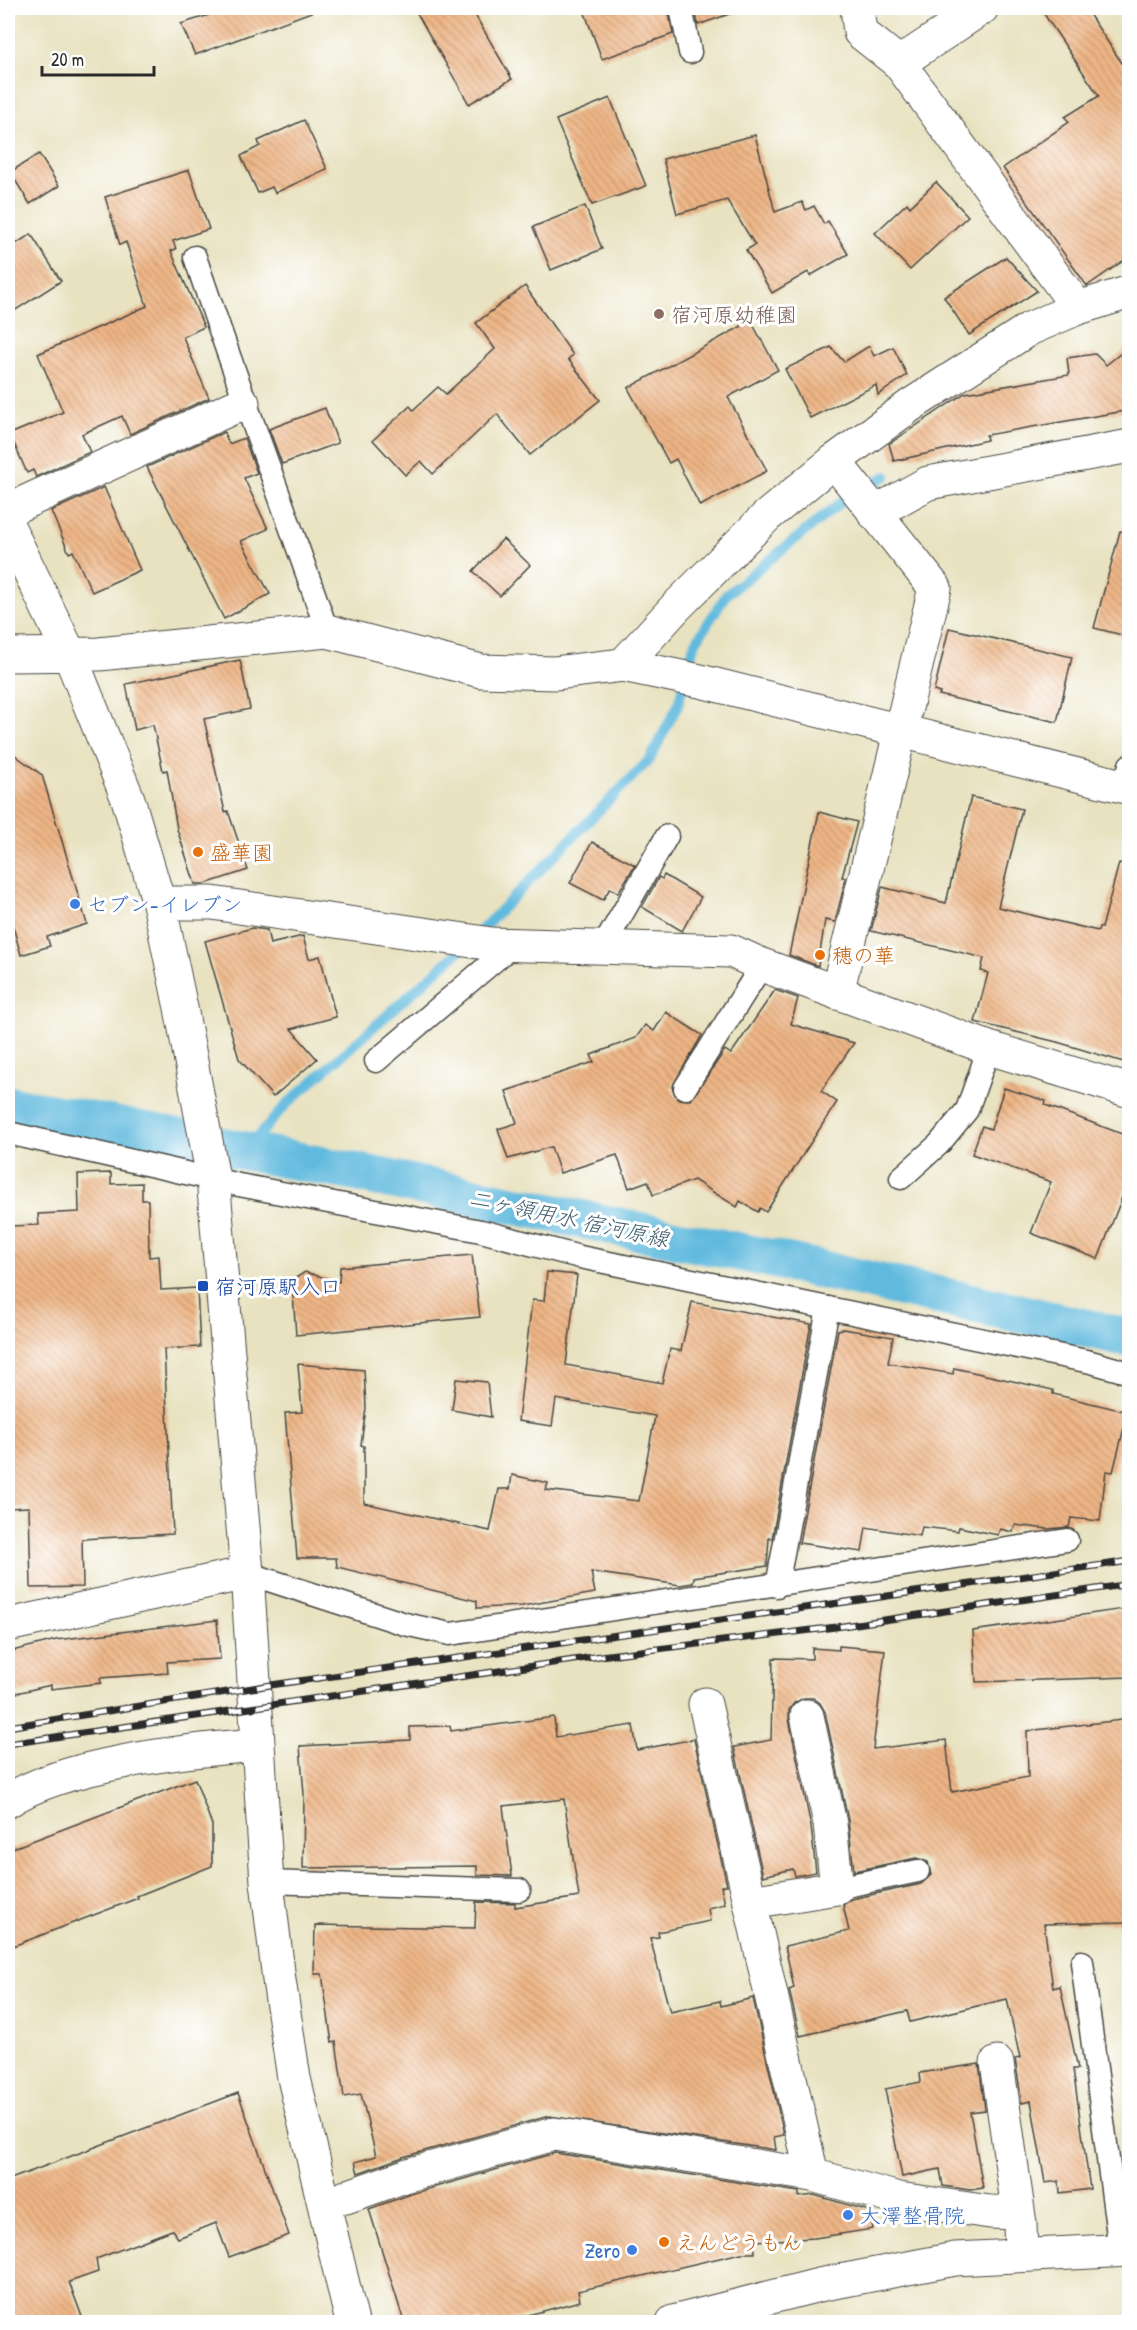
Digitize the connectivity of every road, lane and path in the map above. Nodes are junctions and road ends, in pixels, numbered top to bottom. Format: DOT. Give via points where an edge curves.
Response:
graph roads {
  1 [pos="681,8"];
  2 [pos="857,8"];
  3 [pos="982,8"];
  4 [pos="690,52"];
  5 [pos="899,63"];
  6 [pos="195,257"];
  7 [pos="1130,292"];
  8 [pos="1078,308"];
  9 [pos="243,403"];
  10 [pos="1130,446"];
  11 [pos="834,461"];
  12 [pos="864,500"];
  13 [pos="8,510"];
  14 [pos="8,526"];
  15 [pos="327,631"];
  16 [pos="69,653"];
  17 [pos="8,655"];
  18 [pos="622,665"];
  19 [pos="902,731"];
  20 [pos="1128,780"];
  21 [pos="667,836"];
  22 [pos="159,903"];
  23 [pos="489,943"];
  24 [pos="603,947"];
  25 [pos="762,965"];
  26 [pos="837,993"];
  27 [pos="989,1048"];
  28 [pos="376,1061"];
  29 [pos="685,1088"];
  30 [pos="1130,1091"];
  31 [pos="8,1133"];
  32 [pos="212,1171"];
  33 [pos="901,1178"];
  34 [pos="828,1308"];
  35 [pos="1130,1373"];
  36 [pos="1067,1540"];
  37 [pos="247,1573"];
  38 [pos="777,1586"];
  39 [pos="8,1625"];
  40 [pos="705,1704"];
  41 [pos="807,1716"];
  42 [pos="256,1745"];
  43 [pos="8,1801"];
  44 [pos="918,1871"];
  45 [pos="267,1882"];
  46 [pos="837,1888"];
  47 [pos="519,1890"];
  48 [pos="750,1902"];
  49 [pos="1082,1962"];
  50 [pos="997,2062"];
  51 [pos="812,2175"];
  52 [pos="346,2197"];
  53 [pos="1017,2213"];
  54 [pos="1125,2250"];
  55 [pos="1022,2254"];
  56 [pos="352,2322"];
  57 [pos="673,2322"];
  1 -- 4 [label="lane"];
  2 -- 5 [label="street" via="860,32"];
  3 -- 5 [label="street"];
  5 -- 8 [label="street"];
  6 -- 9 [label="lane"];
  7 -- 8 [label="street"];
  8 -- 11 [label="street" via="1029,329 911,405"];
  9 -- 13 [label="street"];
  9 -- 15 [label="lane" via="272,471"];
  10 -- 12 [label="street" via="928,483"];
  11 -- 12 [label="street"];
  11 -- 18 [label="street" via="766,516"];
  12 -- 19 [label="street" via="935,588"];
  14 -- 16 [label="street"];
  15 -- 16 [label="street" via="99,654"];
  15 -- 18 [label="street" via="481,671 555,673"];
  16 -- 17 [label="street"];
  16 -- 22 [label="street" via="128,799"];
  18 -- 19 [label="street"];
  19 -- 20 [label="street"];
  19 -- 26 [label="street"];
  21 -- 24 [label="lane"];
  22 -- 23 [label="street" via="212,903"];
  22 -- 32 [label="street"];
  23 -- 24 [label="street"];
  23 -- 28 [label="lane"];
  24 -- 25 [label="street" via="731,951"];
  25 -- 26 [label="street"];
  25 -- 29 [label="lane"];
  26 -- 27 [label="street"];
  27 -- 30 [label="street"];
  27 -- 33 [label="lane" via="967,1110 939,1144"];
  31 -- 32 [label="lane"];
  32 -- 34 [label="lane" via="352,1208 481,1231 580,1257"];
  32 -- 37 [label="street"];
  34 -- 35 [label="lane"];
  34 -- 38 [label="lane"];
  36 -- 38 [label="lane"];
  37 -- 38 [label="lane" via="405,1624 450,1634"];
  37 -- 39 [label="street"];
  37 -- 42 [label="street"];
  40 -- 48 [label="street"];
  41 -- 46 [label="street" via="830,1824"];
  42 -- 43 [label="street" via="98,1767 24,1790"];
  42 -- 45 [label="street"];
  44 -- 46 [label="lane"];
  45 -- 47 [label="lane"];
  45 -- 56 [label="street" via="294,2078"];
  46 -- 48 [label="street"];
  48 -- 51 [label="street"];
  49 -- 54 [label="lane"];
  50 -- 53 [label="street"];
  51 -- 52 [label="street" via="554,2134 408,2175"];
  51 -- 53 [label="street" via="898,2199"];
  53 -- 55 [label="street"];
  54 -- 55 [label="street"];
  55 -- 57 [label="street" via="955,2259 831,2283"];
}
